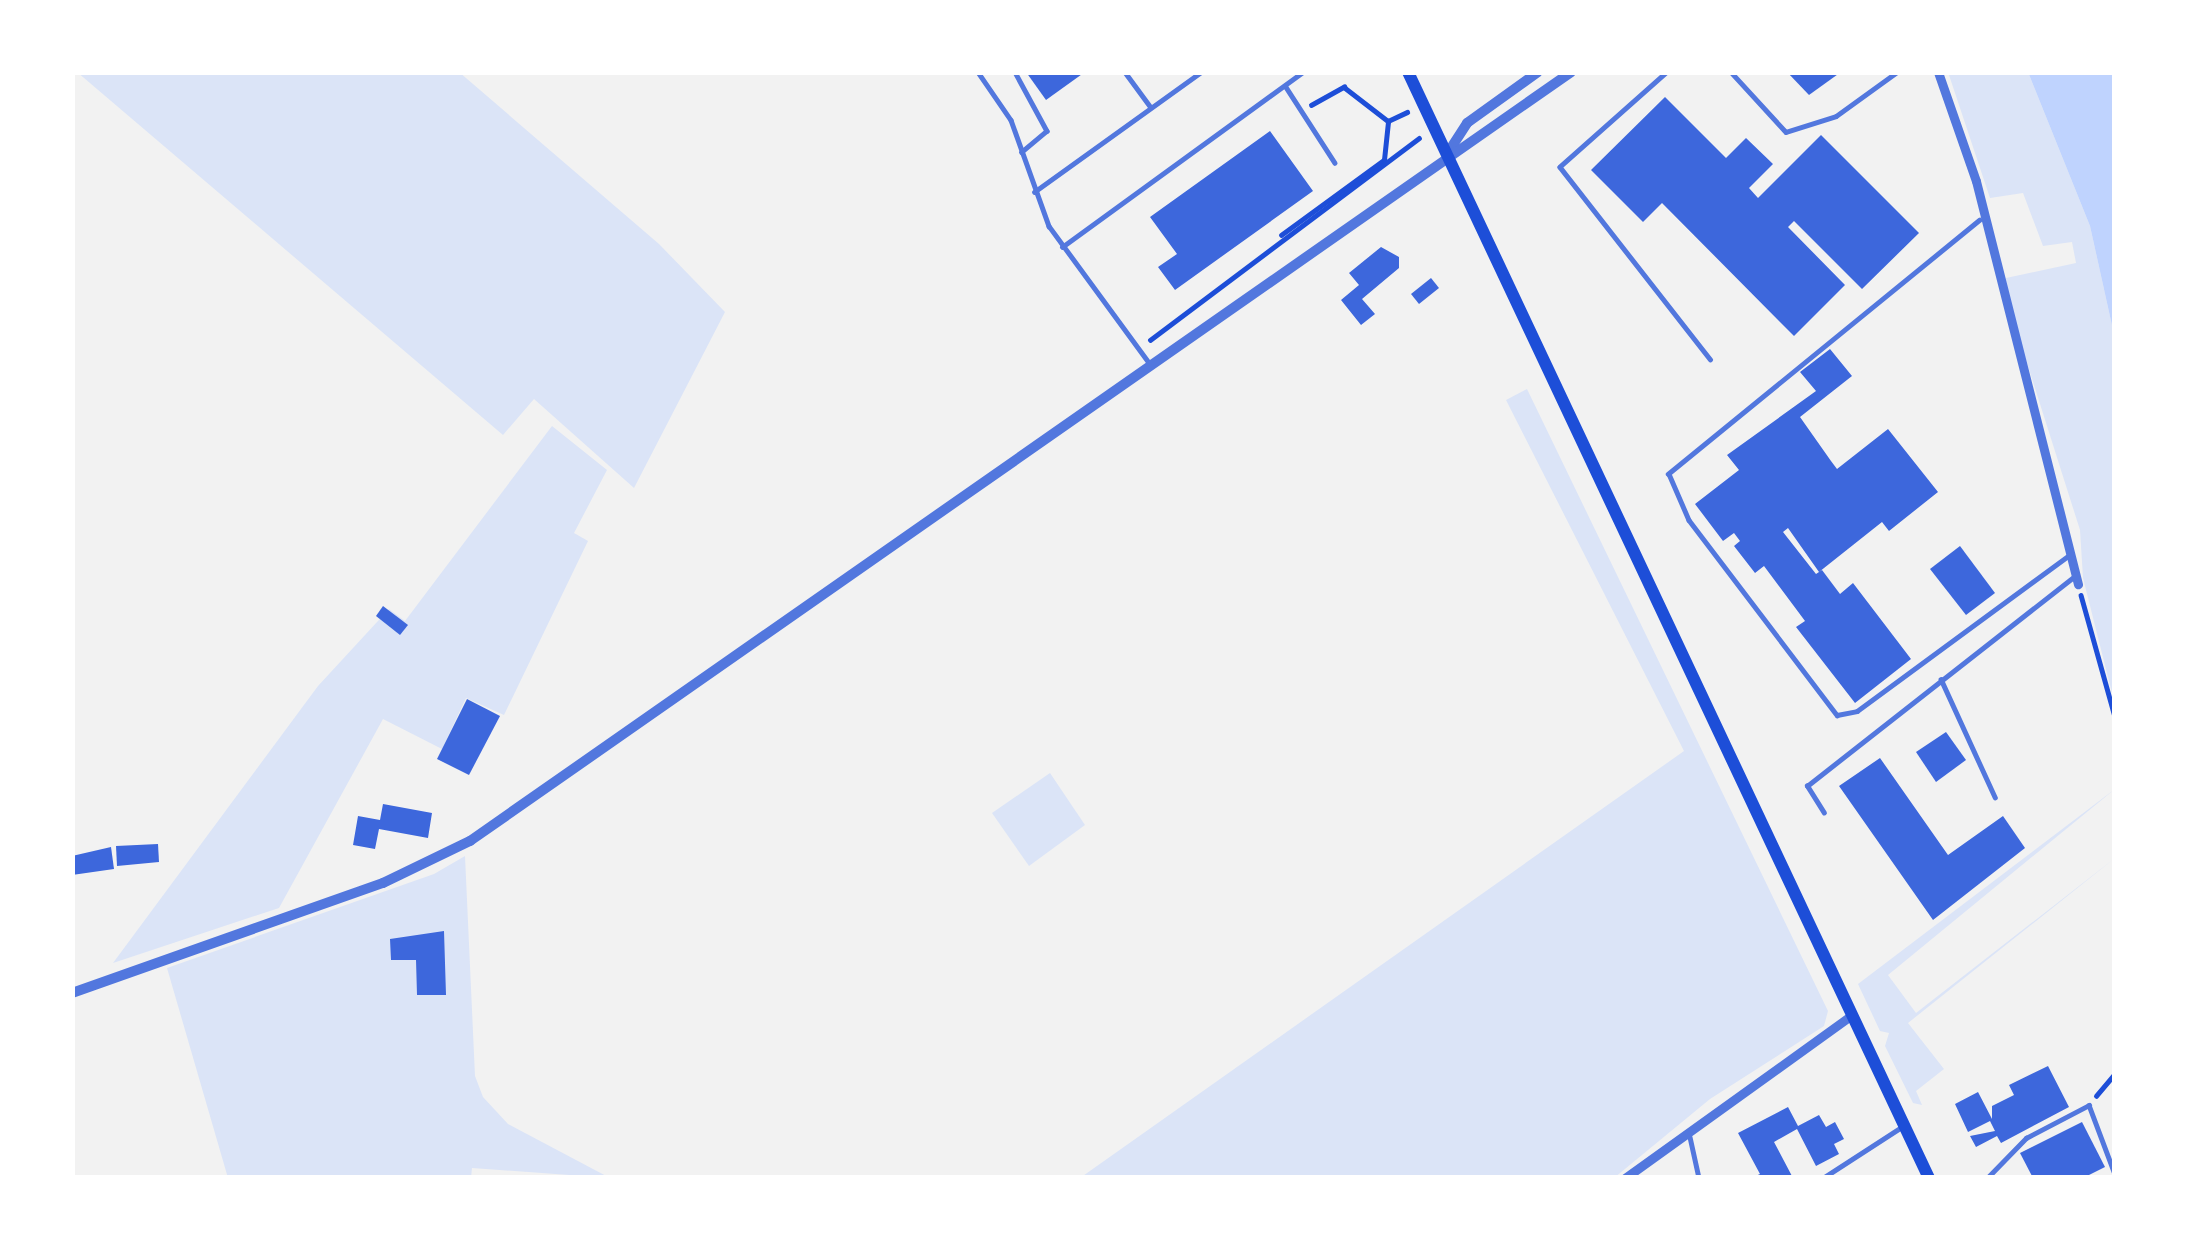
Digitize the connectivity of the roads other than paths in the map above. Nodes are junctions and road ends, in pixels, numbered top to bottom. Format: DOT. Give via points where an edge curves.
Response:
graph roads {
  1 [pos="978,72"];
  2 [pos="1015,72"];
  3 [pos="1125,72"];
  4 [pos="1201,72"];
  5 [pos="1303,72"];
  6 [pos="1408,72"];
  7 [pos="1538,72"];
  8 [pos="1570,72"];
  9 [pos="1667,72"];
  10 [pos="1731,72"];
  11 [pos="1897,72"];
  12 [pos="1938,72"];
  13 [pos="1286,87"];
  14 [pos="1151,108"];
  15 [pos="1450,150"];
  16 [pos="1021,152"];
  17 [pos="1335,163"];
  18 [pos="1034,192"];
  19 [pos="1980,220"];
  20 [pos="1063,247"];
  21 [pos="1710,359"];
  22 [pos="1150,364"];
  23 [pos="2072,554"];
  24 [pos="2078,579"];
  25 [pos="1941,679"];
  26 [pos="1995,797"];
  27 [pos="1824,813"];
  28 [pos="72,993"];
  29 [pos="1852,1015"];
  30 [pos="1905,1125"];
  31 [pos="1688,1130"];
  32 [pos="2001,1174"];
  33 [pos="2115,1176"];
  34 [pos="1625,1178"];
  35 [pos="1699,1178"];
  36 [pos="1823,1178"];
  37 [pos="1930,1178"];
  38 [pos="1987,1178"];
  1 -- 16 [label="lane"];
  2 -- 16 [label="lane" via="1047,131"];
  3 -- 14 [label="lane"];
  4 -- 14 [label="lane"];
  5 -- 13 [label="lane"];
  6 -- 15 [label="main road"];
  7 -- 15 [label="street" via="1467,123"];
  8 -- 15 [label="street" via="1478,141"];
  9 -- 21 [label="lane" via="1560,167"];
  10 -- 11 [label="lane" via="1786,132 1836,116"];
  12 -- 19 [label="street" via="1976,181"];
  13 -- 17 [label="lane"];
  13 -- 20 [label="lane"];
  14 -- 18 [label="lane"];
  15 -- 22 [label="street"];
  15 -- 29 [label="main road"];
  16 -- 18 [label="lane"];
  18 -- 20 [label="lane"];
  19 -- 23 [label="street"];
  19 -- 23 [label="lane" via="1669,474 1689,520 1837,715 1857,711"];
  20 -- 22 [label="lane"];
  22 -- 28 [label="street" via="470,841 383,883"];
  23 -- 24 [label="street"];
  24 -- 25 [label="lane"];
  25 -- 26 [label="lane"];
  25 -- 27 [label="lane" via="1807,785"];
  29 -- 30 [label="main road"];
  29 -- 31 [label="street"];
  30 -- 36 [label="lane"];
  30 -- 37 [label="main road"];
  31 -- 34 [label="street"];
  31 -- 35 [label="lane"];
  32 -- 33 [label="lane" via="2026,1138 2089,1105"];
  32 -- 38 [label="lane"];
}
